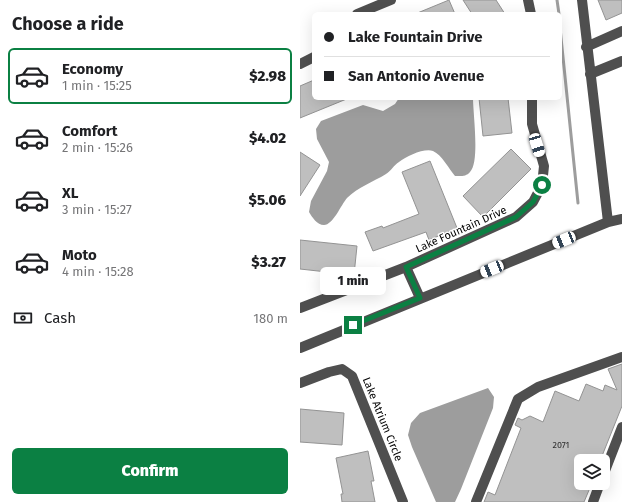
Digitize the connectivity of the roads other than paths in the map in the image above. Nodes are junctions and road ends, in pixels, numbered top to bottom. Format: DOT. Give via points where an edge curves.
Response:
graph roads {
  1 [pos="391,0"];
  2 [pos="528,0"];
  3 [pos="582,0"];
  4 [pos="363,12"];
  5 [pos="530,12"];
  6 [pos="622,31"];
  7 [pos="586,46"];
  8 [pos="312,58"];
  9 [pos="622,61"];
  10 [pos="300,64"];
  11 [pos="590,74"];
  12 [pos="532,100"];
  13 [pos="622,219"];
  14 [pos="608,222"];
  15 [pos="406,267"];
  16 [pos="420,298"];
  17 [pos="300,308"];
  18 [pos="300,348"];
  19 [pos="622,357"];
  20 [pos="300,383"];
  21 [pos="622,427"];
  22 [pos="610,458"];
  23 [pos="597,490"];
  24 [pos="403,502"];
  25 [pos="476,502"];
  26 [pos="593,502"];
  1 -- 4 [label="street"];
  2 -- 5 [label="street"];
  3 -- 7 [label="street"];
  6 -- 7 [label="street"];
  7 -- 11 [label="street"];
  8 -- 10 [label="street"];
  9 -- 11 [label="street"];
  11 -- 14 [label="street"];
  12 -- 15 [label="street, Lake Fountain Drive" via="532,124 544,166 542,185 533,202 516,217"];
  13 -- 14 [label="street"];
  14 -- 16 [label="street"];
  15 -- 16 [label="street"];
  15 -- 17 [label="street, Lake Fountain Drive"];
  16 -- 18 [label="street"];
  19 -- 25 [label="street" via="538,387 518,399"];
  20 -- 24 [label="street, Lake Atrium Circle" via="342,369 352,376"];
  21 -- 22 [label="street"];
  23 -- 26 [label="street"];
}
